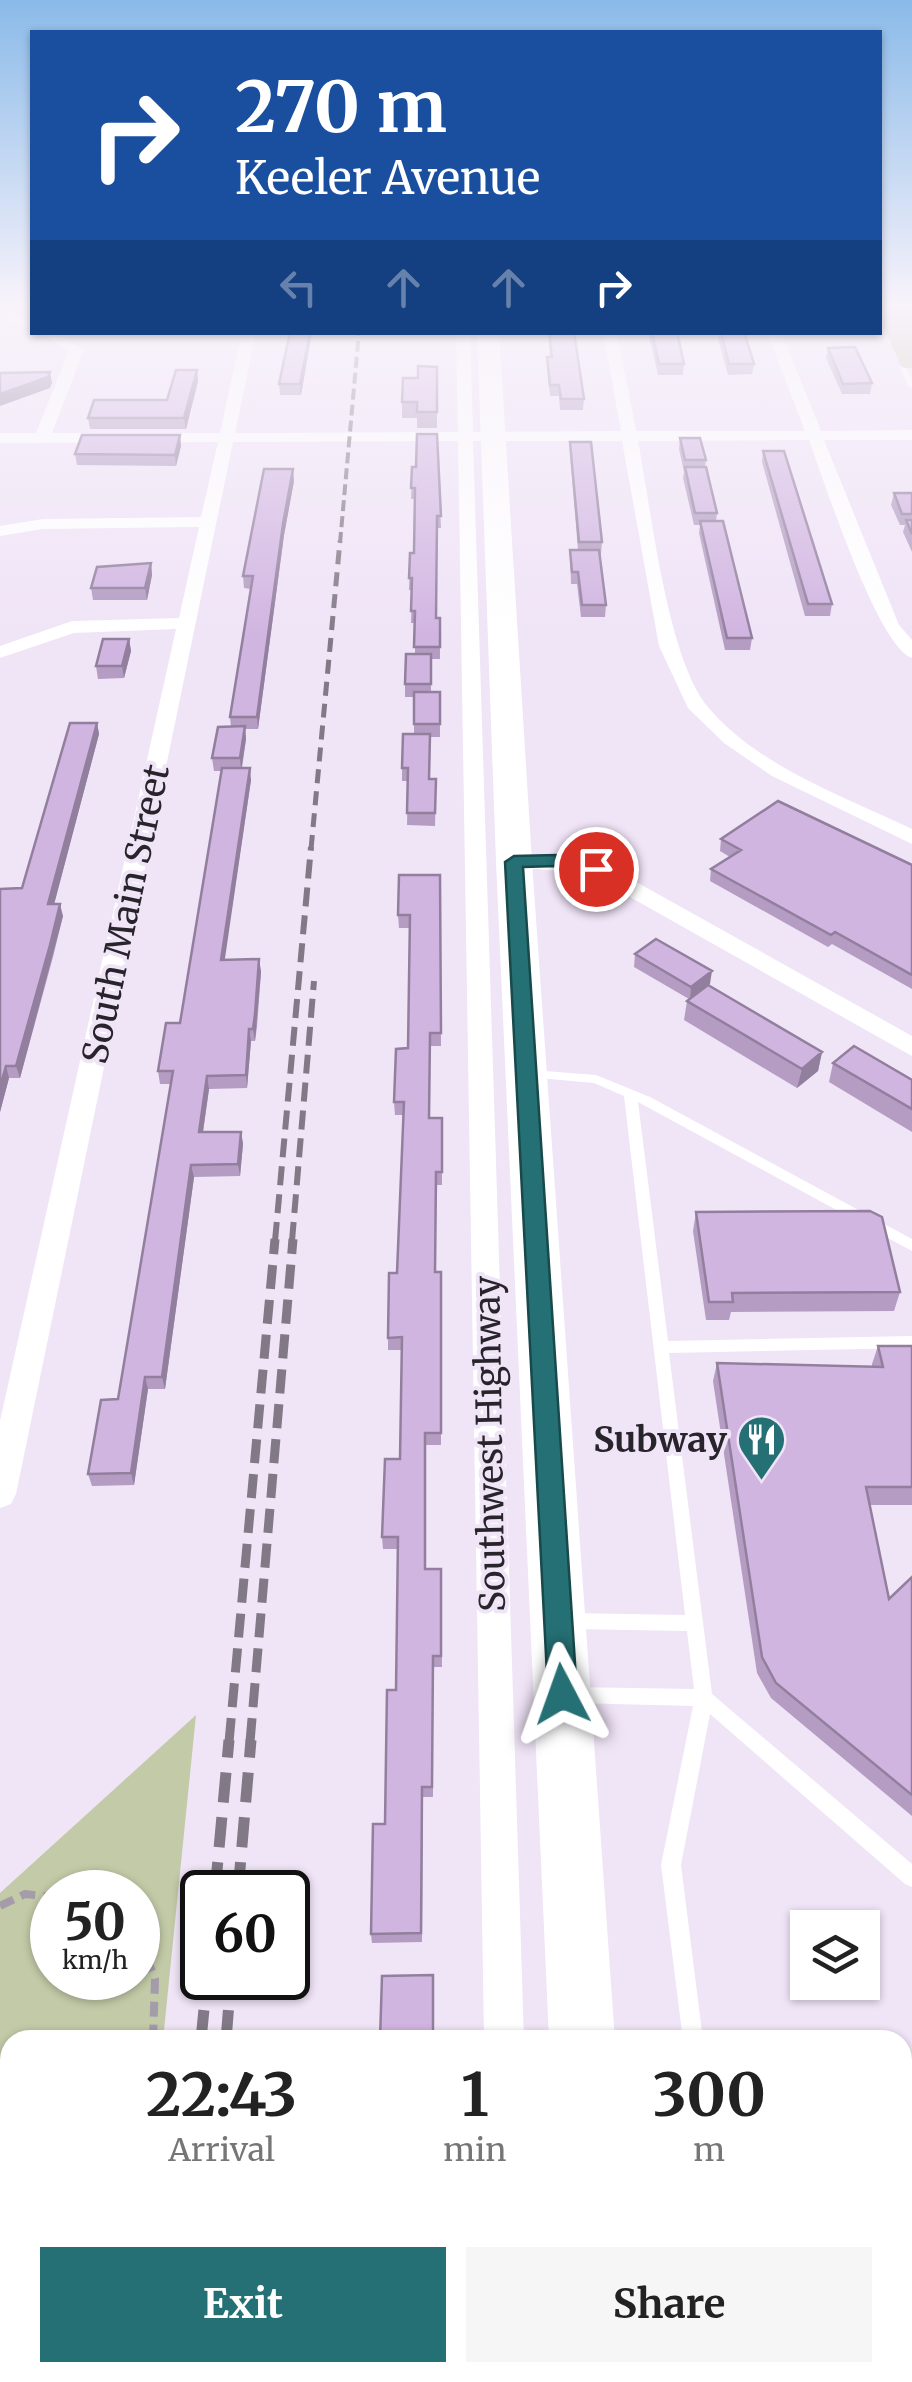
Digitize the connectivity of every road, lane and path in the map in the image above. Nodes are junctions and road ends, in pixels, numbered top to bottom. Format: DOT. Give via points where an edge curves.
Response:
graph roads {
  1 [pos="51,414"];
  2 [pos="233,414"];
  3 [pos="464,414"];
  4 [pos="493,414"];
  5 [pos="627,414"];
  6 [pos="805,414"];
  7 [pos="813,435"];
  8 [pos="912,435"];
  9 [pos="631,436"];
  10 [pos="229,437"];
  11 [pos="464,437"];
  12 [pos="494,437"];
  13 [pos="0,438"];
  14 [pos="42,438"];
  15 [pos="209,522"];
  16 [pos="0,531"];
  17 [pos="189,624"];
  18 [pos="0,652"];
  19 [pos="912,652"];
  20 [pos="912,836"];
  21 [pos="502,893"];
  22 [pos="912,1047"];
  23 [pos="526,1073"];
  24 [pos="630,1094"];
  25 [pos="912,1246"];
  26 [pos="912,1342"];
  27 [pos="660,1347"];
  28 [pos="0,1494"];
  29 [pos="558,1621"];
  30 [pos="694,1623"];
  31 [pos="562,1694"];
  32 [pos="704,1698"];
  33 [pos="912,1877"];
  34 [pos="30,1893"];
  35 [pos="0,1906"];
  36 [pos="154,2000"];
  37 [pos="153,2030"];
  38 [pos="504,2030"];
  39 [pos="581,2030"];
  40 [pos="692,2030"];
  1 -- 14 [label="street"];
  2 -- 10 [label="street, South Main Street"];
  3 -- 11 [label="street, Southwest Highway"];
  4 -- 12 [label="main road, Southwest Highway"];
  5 -- 9 [label="street"];
  6 -- 7 [label="street"];
  7 -- 8 [label="street"];
  7 -- 9 [label="street"];
  7 -- 19 [label="street" via="890,626"];
  9 -- 12 [label="street"];
  9 -- 20 [label="street" via="668,646 682,684 708,719 752,752"];
  10 -- 11 [label="street"];
  10 -- 14 [label="street"];
  10 -- 15 [label="street, South Main Street"];
  11 -- 12 [label="street"];
  11 -- 21 [label="street, Southwest Highway"];
  12 -- 21 [label="main road, Southwest Highway"];
  13 -- 14 [label="street"];
  15 -- 16 [label="street" via="42,524"];
  15 -- 17 [label="street, South Main Street"];
  17 -- 18 [label="street" via="72,627"];
  17 -- 28 [label="street, South Main Street"];
  21 -- 22 [label="street" via="557,861 596,869"];
  21 -- 23 [label="main road, Southwest Highway"];
  21 -- 38 [label="street, Southwest Highway"];
  23 -- 24 [label="lane" via="596,1079"];
  23 -- 29 [label="main road, Southwest Highway"];
  24 -- 25 [label="lane"];
  24 -- 27 [label="lane"];
  26 -- 27 [label="lane"];
  27 -- 30 [label="lane"];
  29 -- 30 [label="lane"];
  29 -- 31 [label="main road, Southwest Highway"];
  30 -- 32 [label="lane"];
  31 -- 32 [label="lane"];
  31 -- 39 [label="main road, Southwest Highway"];
  32 -- 33 [label="lane"];
  32 -- 40 [label="lane" via="671,1865"];
  34 -- 35 [label="path"];
  36 -- 37 [label="path"];
}
